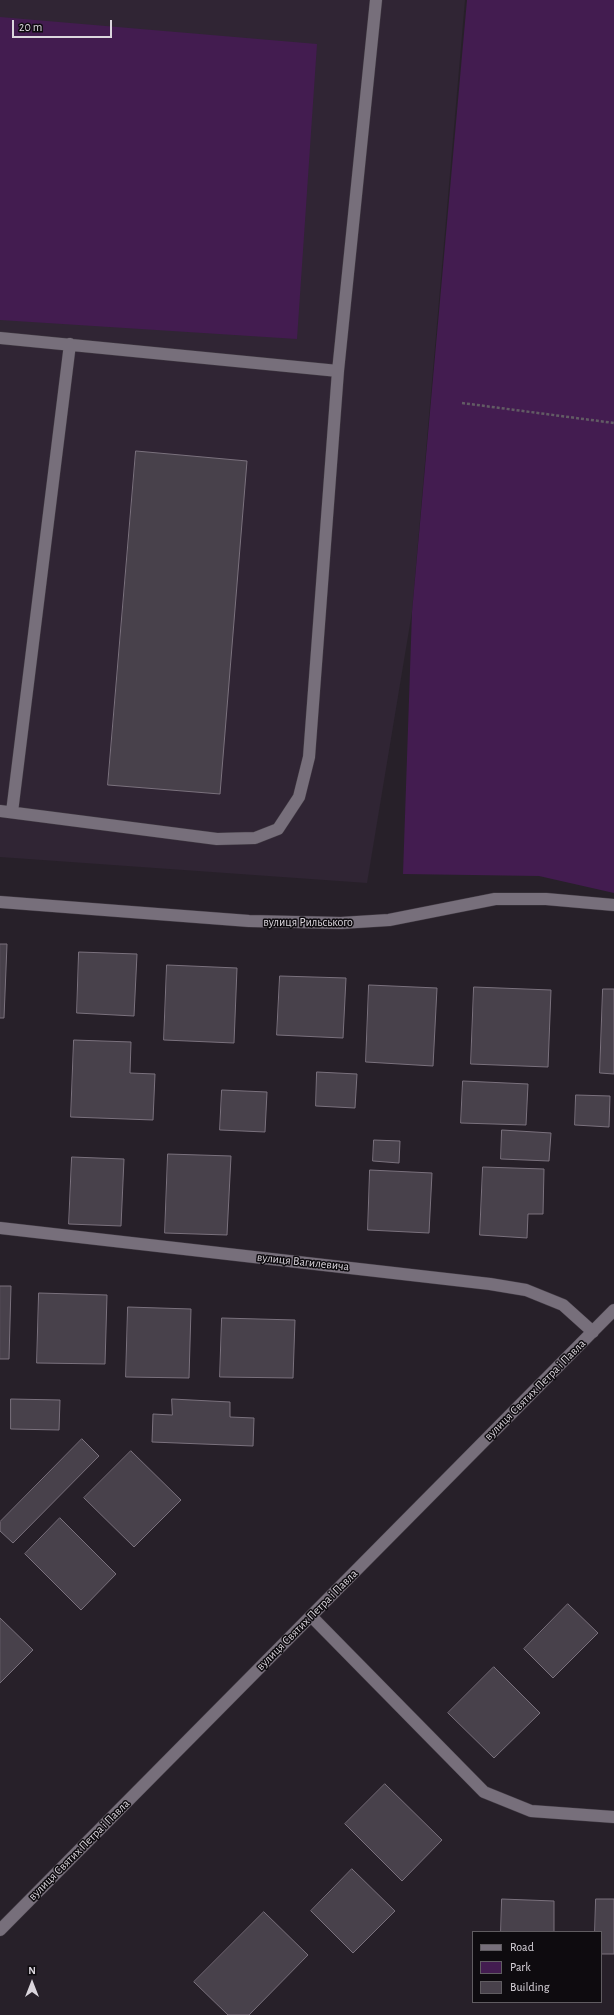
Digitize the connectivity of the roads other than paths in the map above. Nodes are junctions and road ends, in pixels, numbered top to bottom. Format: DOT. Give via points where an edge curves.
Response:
graph roads {
  1 [pos="376,0"];
  2 [pos="0,338"];
  3 [pos="70,344"];
  4 [pos="338,371"];
  5 [pos="6,812"];
  6 [pos="0,902"];
  7 [pos="614,905"];
  8 [pos="0,1228"];
  9 [pos="614,1310"];
  10 [pos="593,1332"];
  11 [pos="311,1616"];
  12 [pos="614,1817"];
  13 [pos="0,1930"];
  1 -- 4 [label="street"];
  2 -- 3 [label="street"];
  3 -- 4 [label="street"];
  3 -- 5 [label="street"];
  4 -- 5 [label="street" via="309,757 299,797 278,829 255,838 217,839"];
  6 -- 7 [label="street, вулиця Рильського" via="249,921 341,923 389,920 495,900 546,900"];
  8 -- 10 [label="street, вулиця Вагилевича" via="526,1290 562,1305"];
  9 -- 10 [label="street, вулиця Святих Петра і Павла"];
  10 -- 11 [label="street, вулиця Святих Петра і Павла"];
  11 -- 12 [label="street" via="484,1792 531,1811"];
  11 -- 13 [label="street, вулиця Святих Петра і Павла"];
}
